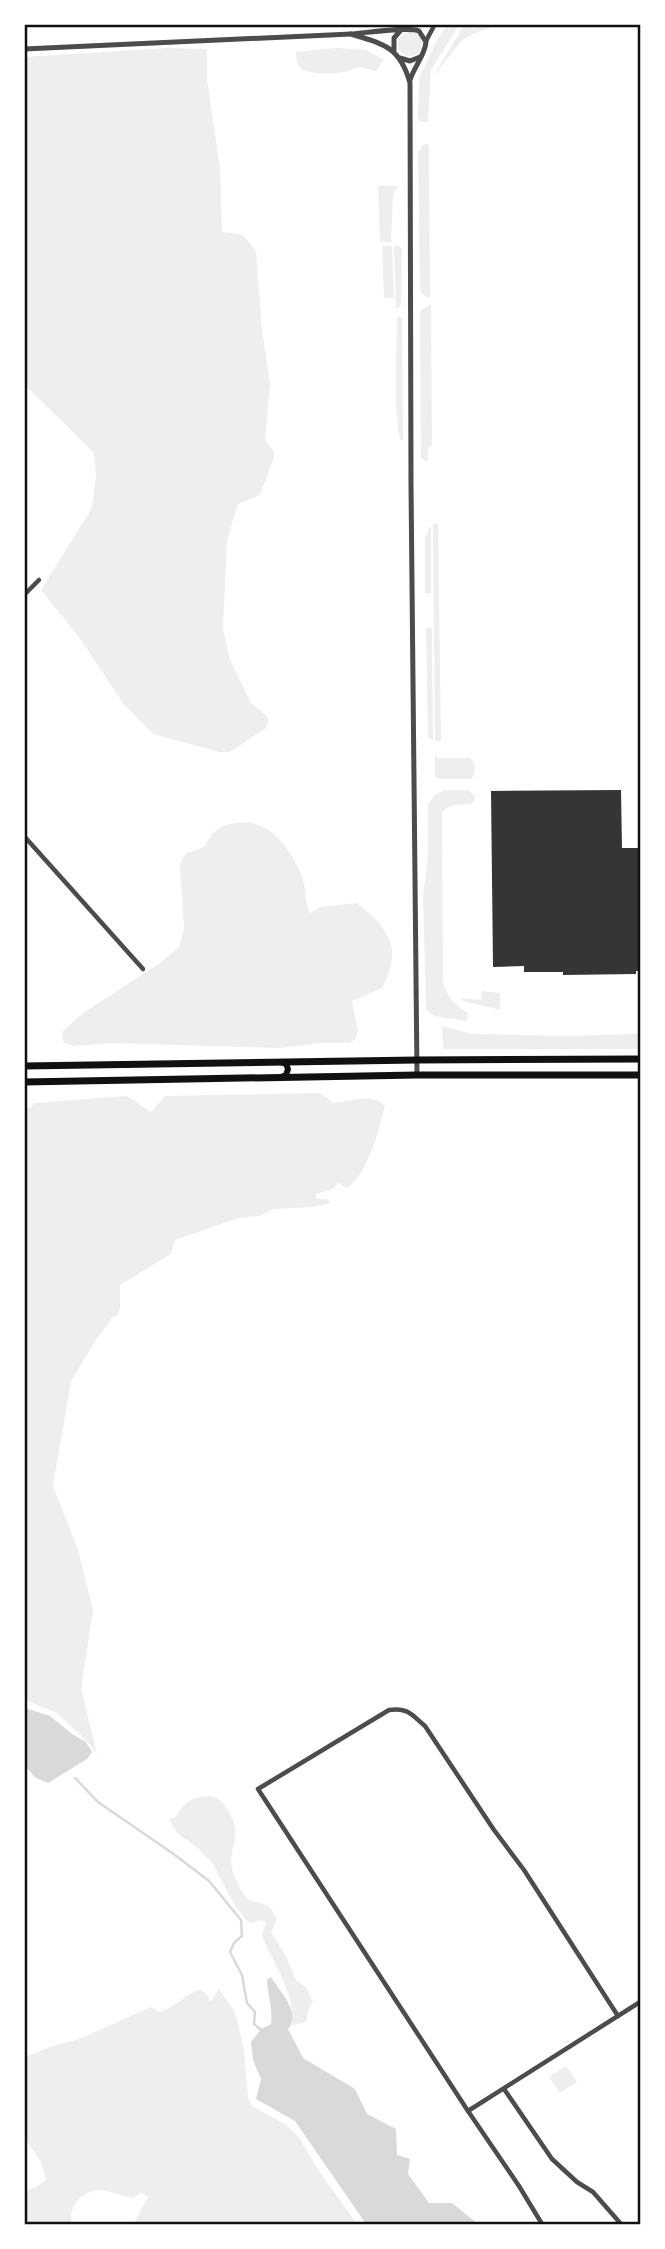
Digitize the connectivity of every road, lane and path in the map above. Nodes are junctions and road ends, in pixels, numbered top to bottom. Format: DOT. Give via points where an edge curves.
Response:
graph roads {
  1 [pos="421,24"];
  2 [pos="435,24"];
  3 [pos="403,29"];
  4 [pos="414,29"];
  5 [pos="351,34"];
  6 [pos="426,42"];
  7 [pos="24,49"];
  8 [pos="394,50"];
  9 [pos="420,57"];
  10 [pos="400,58"];
  11 [pos="410,83"];
  12 [pos="39,580"];
  13 [pos="24,595"];
  14 [pos="24,836"];
  15 [pos="143,968"];
  16 [pos="640,1059"];
  17 [pos="417,1060"];
  18 [pos="280,1062"];
  19 [pos="24,1066"];
  20 [pos="416,1074"];
  21 [pos="640,1075"];
  22 [pos="281,1077"];
  23 [pos="24,1082"];
  24 [pos="640,2002"];
  25 [pos="618,2016"];
  26 [pos="504,2089"];
  27 [pos="468,2110"];
  28 [pos="542,2224"];
  29 [pos="621,2224"];
  1 -- 4 [label="street"];
  2 -- 6 [label="street"];
  3 -- 4 [label="street"];
  3 -- 5 [label="street"];
  3 -- 8 [label="street" via="394,38"];
  4 -- 6 [label="street"];
  5 -- 7 [label="street"];
  5 -- 8 [label="street"];
  6 -- 9 [label="street"];
  8 -- 10 [label="street"];
  9 -- 10 [label="street" via="411,61"];
  9 -- 11 [label="street"];
  10 -- 11 [label="street"];
  11 -- 17 [label="street"];
  12 -- 13 [label="street"];
  14 -- 15 [label="street"];
  16 -- 17 [label="highway"];
  17 -- 18 [label="highway"];
  17 -- 20 [label="street"];
  18 -- 19 [label="highway"];
  18 -- 22 [label="main road" via="288,1069"];
  20 -- 21 [label="highway"];
  20 -- 22 [label="highway"];
  22 -- 23 [label="highway"];
  24 -- 25 [label="street"];
  25 -- 26 [label="street"];
  25 -- 27 [label="street" via="524,1870 425,1726 410,1712 390,1710 258,1789"];
  26 -- 27 [label="street"];
  26 -- 29 [label="street" via="552,2160 593,2192"];
  27 -- 28 [label="street"];
}
